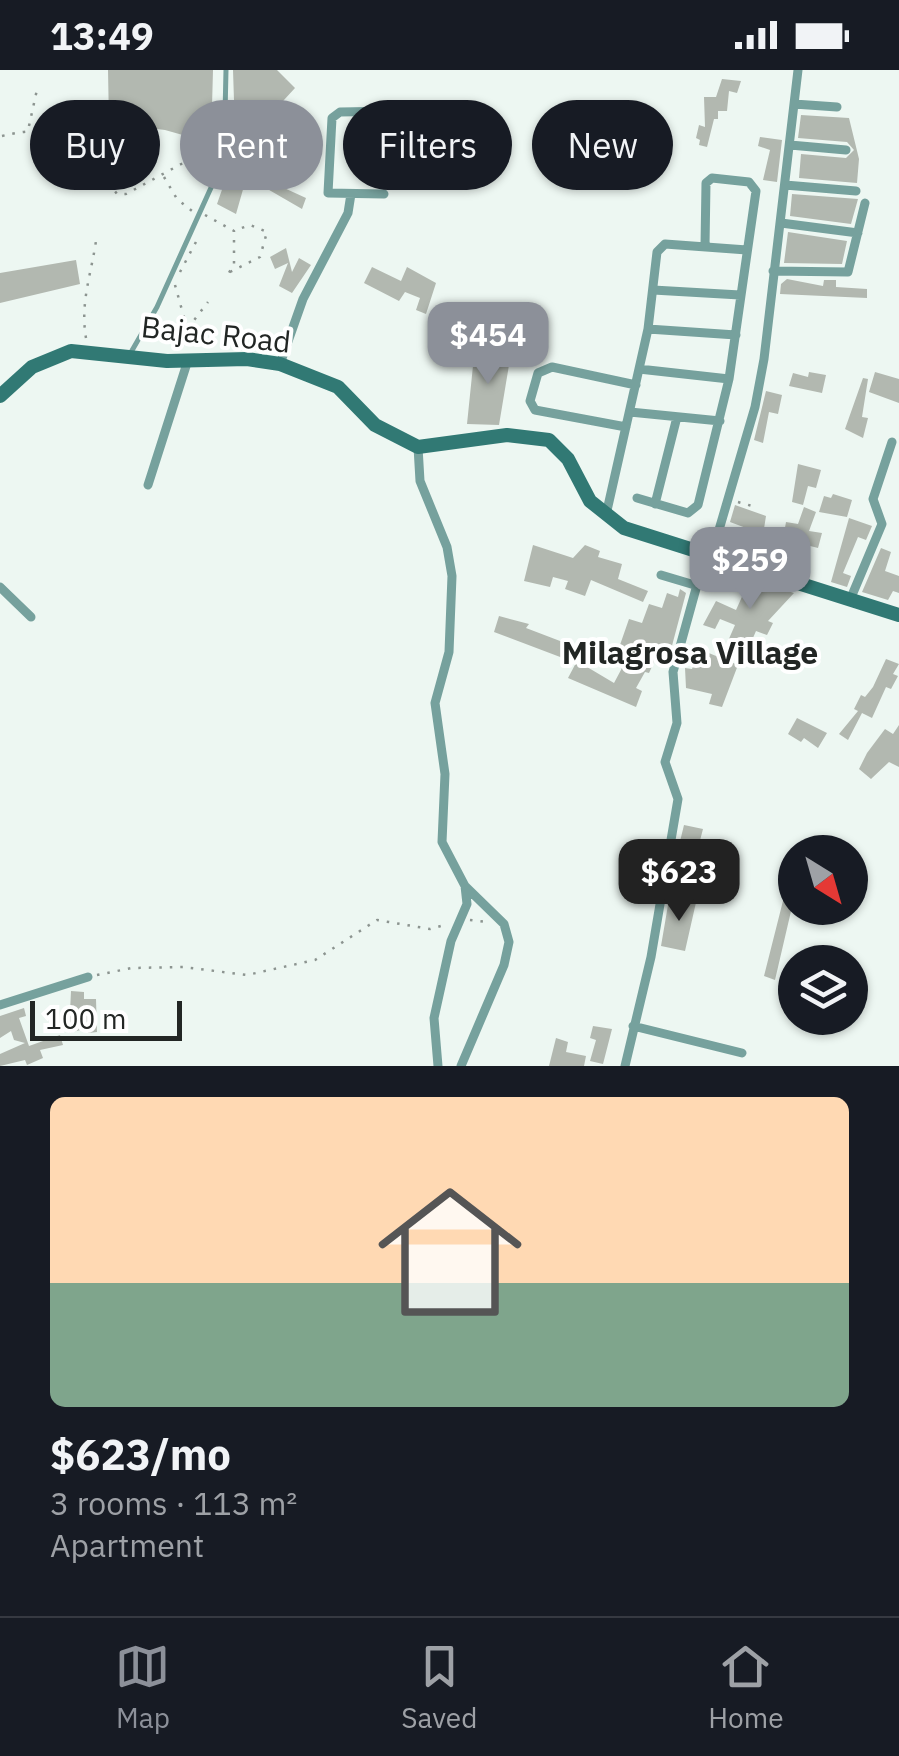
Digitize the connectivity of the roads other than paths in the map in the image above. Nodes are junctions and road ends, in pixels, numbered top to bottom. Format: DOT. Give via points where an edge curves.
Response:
graph roads {
  1 [pos="226,70"];
  2 [pos="798,70"];
  3 [pos="794,104"];
  4 [pos="837,106"];
  5 [pos="343,114"];
  6 [pos="790,145"];
  7 [pos="846,150"];
  8 [pos="786,185"];
  9 [pos="856,191"];
  10 [pos="351,194"];
  11 [pos="384,194"];
  12 [pos="865,204"];
  13 [pos="781,224"];
  14 [pos="858,233"];
  15 [pos="705,246"];
  16 [pos="747,250"];
  17 [pos="773,271"];
  18 [pos="653,290"];
  19 [pos="740,296"];
  20 [pos="648,329"];
  21 [pos="736,335"];
  22 [pos="130,354"];
  23 [pos="182,361"];
  24 [pos="280,364"];
  25 [pos="639,369"];
  26 [pos="729,379"];
  27 [pos="636,385"];
  28 [pos="0,396"];
  29 [pos="630,412"];
  30 [pos="677,417"];
  31 [pos="720,421"];
  32 [pos="626,427"];
  33 [pos="892,442"];
  34 [pos="418,447"];
  35 [pos="148,485"];
  36 [pos="638,498"];
  37 [pos="655,504"];
  38 [pos="606,517"];
  39 [pos="708,556"];
  40 [pos="660,575"];
  41 [pos="698,586"];
  42 [pos="0,587"];
  43 [pos="850,600"];
  44 [pos="899,615"];
  45 [pos="31,616"];
  46 [pos="466,886"];
  47 [pos="88,977"];
  48 [pos="0,1005"];
  49 [pos="633,1026"];
  50 [pos="742,1053"];
  51 [pos="438,1066"];
  52 [pos="460,1066"];
  53 [pos="625,1066"];
  1 -- 22 [label="lane" via="224,159"];
  2 -- 3 [label="street"];
  3 -- 4 [label="street"];
  3 -- 6 [label="street"];
  5 -- 10 [label="street" via="336,114 328,193"];
  6 -- 7 [label="street"];
  6 -- 8 [label="street"];
  8 -- 9 [label="street"];
  8 -- 13 [label="street"];
  10 -- 11 [label="street"];
  10 -- 24 [label="street"];
  12 -- 14 [label="street"];
  13 -- 14 [label="street"];
  13 -- 17 [label="street"];
  14 -- 17 [label="street" via="845,273"];
  15 -- 16 [label="street"];
  15 -- 16 [label="street" via="706,183 712,178 749,182 756,191"];
  15 -- 18 [label="street" via="660,247"];
  16 -- 19 [label="street"];
  17 -- 39 [label="street" via="755,408"];
  18 -- 19 [label="street"];
  18 -- 20 [label="street"];
  19 -- 21 [label="street"];
  20 -- 21 [label="street"];
  20 -- 25 [label="street"];
  21 -- 26 [label="street"];
  22 -- 23 [label="street, Bajac Road"];
  22 -- 28 [label="street, Bajac Road" via="54,355"];
  23 -- 24 [label="street, Bajac Road"];
  23 -- 35 [label="street"];
  24 -- 34 [label="street, Bajac Road" via="338,388 376,425"];
  25 -- 26 [label="street"];
  25 -- 27 [label="street"];
  26 -- 31 [label="street"];
  27 -- 29 [label="street"];
  27 -- 32 [label="street" via="552,367 538,374 530,401 535,410"];
  29 -- 30 [label="street"];
  29 -- 32 [label="street"];
  30 -- 31 [label="street"];
  30 -- 37 [label="street"];
  31 -- 37 [label="street" via="694,511"];
  32 -- 38 [label="street"];
  33 -- 43 [label="street" via="873,500 882,524"];
  34 -- 38 [label="street" via="506,436 549,440"];
  34 -- 46 [label="street" via="420,481 452,576 448,652 435,703 445,774 442,842"];
  36 -- 37 [label="street"];
  38 -- 39 [label="street"];
  39 -- 41 [label="street"];
  39 -- 43 [label="street"];
  40 -- 41 [label="street"];
  41 -- 49 [label="street" via="673,672 677,723 665,762 678,799"];
  42 -- 45 [label="street"];
  43 -- 44 [label="street"];
  46 -- 51 [label="street" via="464,920 451,941 434,1018"];
  46 -- 52 [label="street" via="504,924 509,942"];
  47 -- 48 [label="street"];
  49 -- 50 [label="street"];
  49 -- 53 [label="street"];
}
